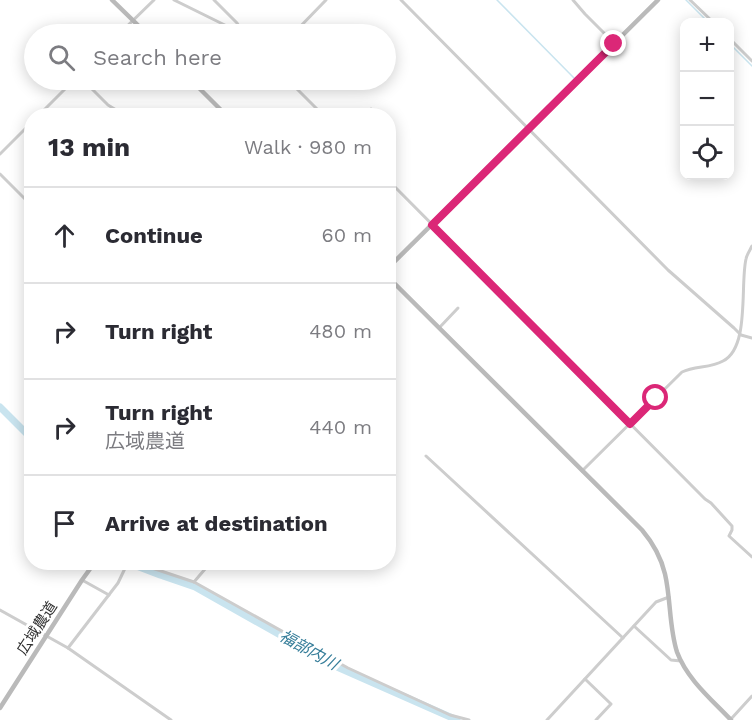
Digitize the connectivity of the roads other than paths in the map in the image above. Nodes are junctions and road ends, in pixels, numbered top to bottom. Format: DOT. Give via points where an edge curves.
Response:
graph roads {
  1 [pos="112,0"];
  2 [pos="154,0"];
  3 [pos="174,0"];
  4 [pos="214,0"];
  5 [pos="326,0"];
  6 [pos="400,0"];
  7 [pos="573,0"];
  8 [pos="658,0"];
  9 [pos="690,0"];
  10 [pos="709,18"];
  11 [pos="133,21"];
  12 [pos="130,24"];
  13 [pos="136,24"];
  14 [pos="223,24"];
  15 [pos="238,24"];
  16 [pos="302,24"];
  17 [pos="614,44"];
  18 [pos="734,44"];
  19 [pos="752,61"];
  20 [pos="64,90"];
  21 [pos="93,90"];
  22 [pos="202,90"];
  23 [pos="298,90"];
  24 [pos="46,108"];
  25 [pos="113,108"];
  26 [pos="219,108"];
  27 [pos="316,108"];
  28 [pos="528,129"];
  29 [pos="24,130"];
  30 [pos="0,154"];
  31 [pos="0,174"];
  32 [pos="396,188"];
  33 [pos="24,198"];
  34 [pos="432,225"];
  35 [pos="752,246"];
  36 [pos="396,260"];
  37 [pos="396,285"];
  38 [pos="458,308"];
  39 [pos="439,328"];
  40 [pos="741,335"];
  41 [pos="752,338"];
  42 [pos="630,424"];
  43 [pos="426,456"];
  44 [pos="582,471"];
  45 [pos="752,557"];
  46 [pos="89,570"];
  47 [pos="124,570"];
  48 [pos="158,570"];
  49 [pos="204,570"];
  50 [pos="82,580"];
  51 [pos="194,582"];
  52 [pos="109,595"];
  53 [pos="669,597"];
  54 [pos="0,610"];
  55 [pos="634,626"];
  56 [pos="46,635"];
  57 [pos="623,638"];
  58 [pos="68,648"];
  59 [pos="681,661"];
  60 [pos="585,679"];
  61 [pos="752,696"];
  62 [pos="0,708"];
  63 [pos="171,720"];
  64 [pos="469,720"];
  65 [pos="547,720"];
  66 [pos="596,720"];
  67 [pos="730,720"];
  1 -- 11 [label="street"];
  2 -- 11 [label="street"];
  3 -- 14 [label="street"];
  4 -- 15 [label="street"];
  5 -- 16 [label="street"];
  6 -- 28 [label="street"];
  7 -- 17 [label="street"];
  8 -- 17 [label="street"];
  9 -- 10 [label="street"];
  11 -- 12 [label="street"];
  11 -- 13 [label="street"];
  17 -- 28 [label="street"];
  18 -- 19 [label="street"];
  20 -- 24 [label="street"];
  21 -- 25 [label="street"];
  22 -- 26 [label="street"];
  23 -- 27 [label="street"];
  28 -- 34 [label="street"];
  28 -- 40 [label="street" via="668,270"];
  29 -- 30 [label="street"];
  31 -- 33 [label="street"];
  32 -- 34 [label="street"];
  34 -- 36 [label="street"];
  34 -- 42 [label="street"];
  35 -- 40 [label="street" via="746,258"];
  37 -- 39 [label="street"];
  38 -- 39 [label="street"];
  39 -- 44 [label="street"];
  40 -- 41 [label="street"];
  40 -- 42 [label="street" via="725,361 682,372"];
  42 -- 44 [label="street"];
  42 -- 45 [label="street" via="728,520 732,526 729,536"];
  43 -- 57 [label="street"];
  44 -- 53 [label="street" via="651,542 662,562"];
  46 -- 50 [label="street, 広域農道"];
  47 -- 52 [label="street"];
  48 -- 51 [label="street"];
  49 -- 51 [label="street"];
  50 -- 52 [label="street"];
  50 -- 56 [label="street, 広域農道"];
  51 -- 64 [label="street" via="348,668"];
  52 -- 58 [label="street"];
  53 -- 55 [label="street" via="656,602"];
  53 -- 59 [label="street"];
  54 -- 56 [label="street"];
  55 -- 57 [label="street"];
  55 -- 59 [label="street" via="670,660"];
  56 -- 58 [label="street"];
  56 -- 62 [label="street, 広域農道"];
  57 -- 60 [label="street"];
  58 -- 63 [label="street"];
  59 -- 67 [label="street"];
  60 -- 65 [label="street"];
  60 -- 66 [label="street" via="611,704"];
  61 -- 67 [label="street"];
}
